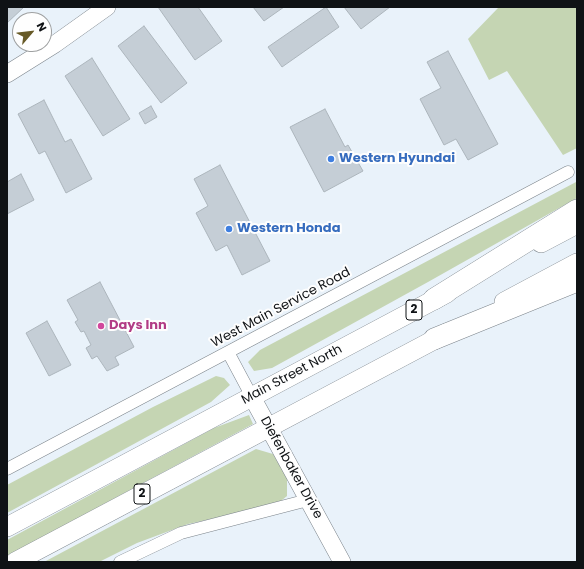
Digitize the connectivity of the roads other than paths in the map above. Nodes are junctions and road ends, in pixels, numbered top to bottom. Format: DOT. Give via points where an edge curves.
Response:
graph roads {
  1 [pos="107,7"];
  2 [pos="7,74"];
  3 [pos="568,172"];
  4 [pos="577,210"];
  5 [pos="577,224"];
  6 [pos="577,263"];
  7 [pos="577,281"];
  8 [pos="434,299"];
  9 [pos="434,339"];
  10 [pos="228,352"];
  11 [pos="252,396"];
  12 [pos="268,427"];
  13 [pos="7,469"];
  14 [pos="308,500"];
  15 [pos="7,527"];
  16 [pos="15,562"];
  17 [pos="120,562"];
  18 [pos="342,562"];
  1 -- 2 [label="street" via="56,44"];
  3 -- 10 [label="street, West Main Service Road"];
  4 -- 8 [label="highway"];
  5 -- 8 [label="main road, Main Street North / 2"];
  6 -- 9 [label="main road, 2"];
  7 -- 9 [label="highway"];
  8 -- 11 [label="main road, Main Street North / 2"];
  9 -- 12 [label="main road, 2"];
  10 -- 11 [label="street, Diefenbaker Drive"];
  10 -- 13 [label="street, West Main Service Road"];
  11 -- 12 [label="street, Diefenbaker Drive"];
  11 -- 15 [label="main road, Main Street North / 2"];
  12 -- 14 [label="street, Diefenbaker Drive"];
  12 -- 16 [label="main road, 2"];
  14 -- 17 [label="street" via="181,533"];
  14 -- 18 [label="street, Diefenbaker Drive"];
}
